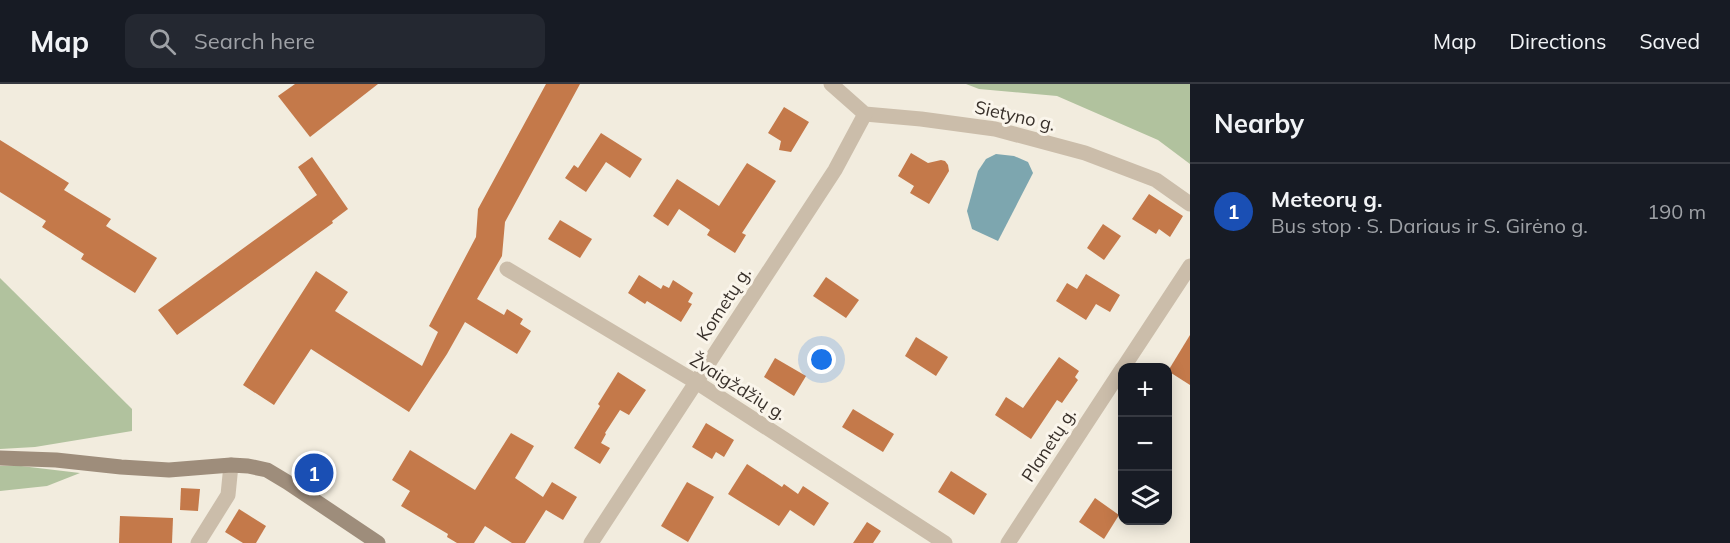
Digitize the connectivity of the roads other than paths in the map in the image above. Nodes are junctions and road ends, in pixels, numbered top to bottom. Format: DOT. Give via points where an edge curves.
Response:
graph roads {
  1 [pos="831,84"];
  2 [pos="865,114"];
  3 [pos="1190,204"];
  4 [pos="1190,266"];
  5 [pos="507,269"];
  6 [pos="1126,363"];
  7 [pos="1118,376"];
  8 [pos="696,382"];
  9 [pos="0,458"];
  10 [pos="231,465"];
  11 [pos="198,543"];
  12 [pos="378,543"];
  13 [pos="591,543"];
  14 [pos="945,543"];
  15 [pos="1008,543"];
  1 -- 2 [label="street"];
  2 -- 3 [label="street, Sietyno g." via="995,129 1085,153 1156,180"];
  2 -- 8 [label="street, Kometų g." via="835,170"];
  4 -- 6 [label="street, Planetų g."];
  5 -- 8 [label="street, Žvaigždžių g."];
  7 -- 15 [label="street, Planetų g."];
  8 -- 13 [label="street, Kometų g."];
  8 -- 14 [label="street, Žvaigždžių g."];
  9 -- 10 [label="street" via="169,470"];
  10 -- 11 [label="street" via="228,495"];
  10 -- 12 [label="street" via="267,470"];
}
